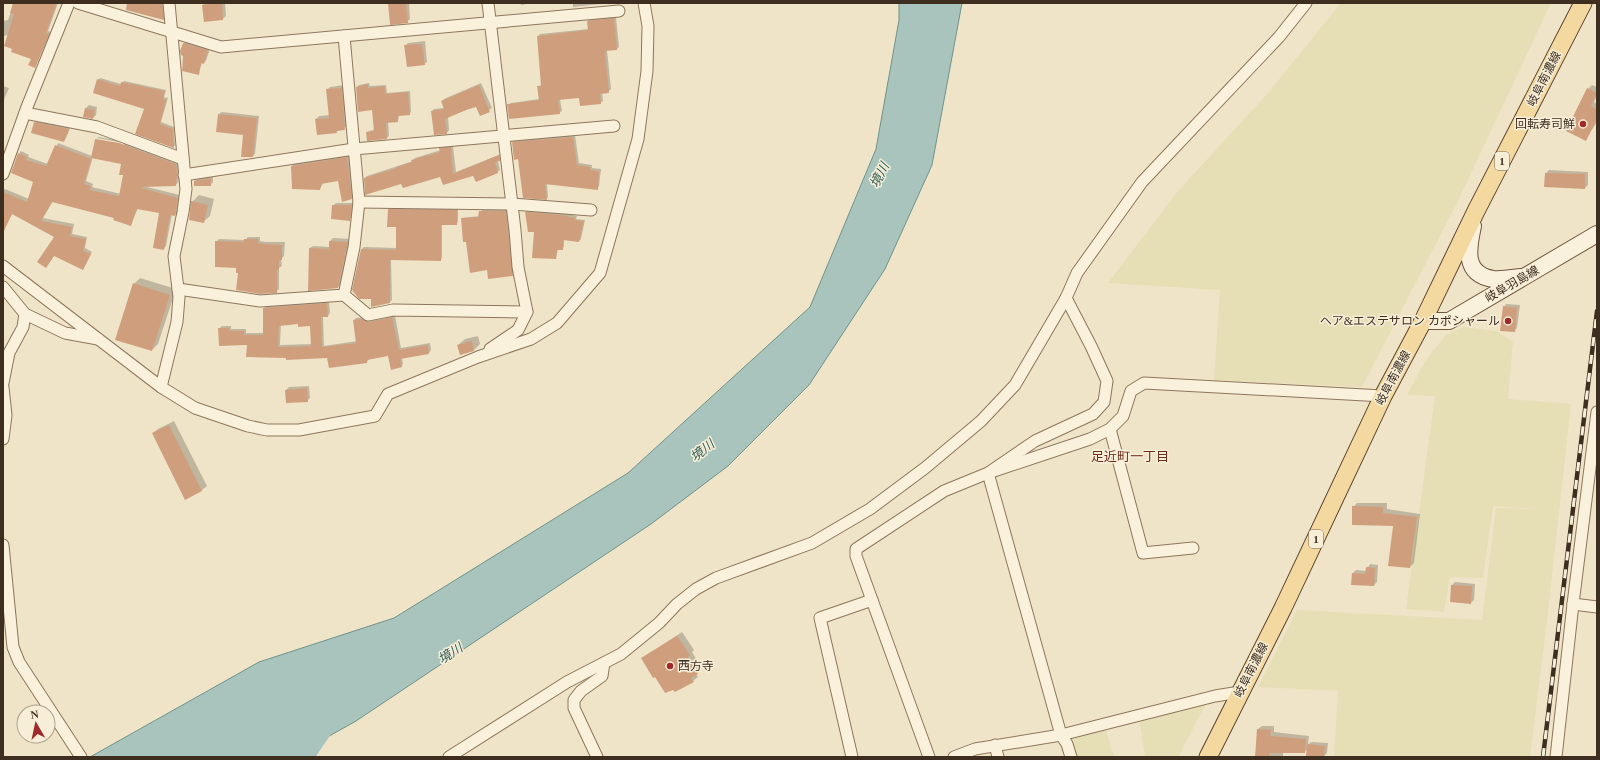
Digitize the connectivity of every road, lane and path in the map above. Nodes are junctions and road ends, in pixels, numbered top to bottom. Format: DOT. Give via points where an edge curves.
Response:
graph roads {
  1 [pos="69,3"];
  2 [pos="78,3"];
  3 [pos="169,3"];
  4 [pos="488,3"];
  5 [pos="644,3"];
  6 [pos="1306,3"];
  7 [pos="1583,3"];
  8 [pos="619,11"];
  9 [pos="491,23"];
  10 [pos="172,31"];
  11 [pos="344,36"];
  12 [pos="25,113"];
  13 [pos="614,126"];
  14 [pos="504,136"];
  15 [pos="354,149"];
  16 [pos="183,159"];
  17 [pos="3,174"];
  18 [pos="184,175"];
  19 [pos="358,202"];
  20 [pos="512,204"];
  21 [pos="591,210"];
  22 [pos="1476,211"];
  23 [pos="1597,234"];
  24 [pos="3,266"];
  25 [pos="1524,277"];
  26 [pos="3,287"];
  27 [pos="178,289"];
  28 [pos="344,295"];
  29 [pos="1066,298"];
  30 [pos="527,312"];
  31 [pos="24,314"];
  32 [pos="1423,321"];
  33 [pos="101,339"];
  34 [pos="478,357"];
  35 [pos="3,383"];
  36 [pos="161,386"];
  37 [pos="3,387"];
  38 [pos="1383,396"];
  39 [pos="1597,412"];
  40 [pos="4,415"];
  41 [pos="1110,429"];
  42 [pos="3,438"];
  43 [pos="988,473"];
  44 [pos="3,545"];
  45 [pos="1193,548"];
  46 [pos="872,600"];
  47 [pos="1573,604"];
  48 [pos="1597,607"];
  49 [pos="604,663"];
  50 [pos="1240,692"];
  51 [pos="1061,735"];
  52 [pos="995,745"];
  53 [pos="81,757"];
  54 [pos="449,757"];
  55 [pos="597,757"];
  56 [pos="852,757"];
  57 [pos="930,757"];
  58 [pos="954,757"];
  59 [pos="998,757"];
  60 [pos="1071,757"];
  61 [pos="1208,757"];
  62 [pos="1556,757"];
  1 -- 12 [label="street"];
  2 -- 10 [label="street"];
  3 -- 10 [label="street"];
  4 -- 9 [label="street"];
  5 -- 34 [label="street" via="648,26 647,71 638,139 600,273 557,323 531,339"];
  6 -- 29 [label="street" via="1279,37 1142,182 1077,274"];
  7 -- 22 [label="main road, 岐阜南濃線 / 1"];
  8 -- 9 [label="street"];
  9 -- 11 [label="street"];
  9 -- 14 [label="street"];
  10 -- 11 [label="street" via="221,47"];
  10 -- 16 [label="street"];
  11 -- 15 [label="street"];
  12 -- 16 [label="street" via="97,127"];
  12 -- 17 [label="street"];
  13 -- 14 [label="street"];
  14 -- 15 [label="street"];
  14 -- 20 [label="street"];
  15 -- 18 [label="street"];
  15 -- 19 [label="street"];
  16 -- 18 [label="street"];
  18 -- 27 [label="street" via="186,188 174,256"];
  19 -- 20 [label="street"];
  19 -- 28 [label="street" via="354,247"];
  20 -- 21 [label="street"];
  20 -- 30 [label="street" via="518,267"];
  22 -- 25 [label="main road" via="1468,246 1469,260 1477,273 1493,279"];
  22 -- 32 [label="main road, 岐阜南濃線 / 1"];
  23 -- 25 [label="main road, 岐阜羽島線"];
  24 -- 33 [label="street"];
  25 -- 32 [label="main road, 岐阜羽島線" via="1449,321"];
  26 -- 31 [label="street"];
  27 -- 28 [label="street" via="260,301"];
  27 -- 36 [label="street" via="177,322"];
  28 -- 30 [label="street" via="368,315 393,310"];
  29 -- 43 [label="street" via="1107,382 1104,402 1093,414 1035,441"];
  29 -- 49 [label="street" via="1015,385 981,421 925,468 870,509 812,543 716,578 696,589 639,640"];
  30 -- 34 [label="street" via="518,330"];
  31 -- 33 [label="street" via="65,333"];
  31 -- 35 [label="street" via="23,327 9,353"];
  32 -- 38 [label="main road, 岐阜南濃線 / 1"];
  33 -- 36 [label="street"];
  34 -- 36 [label="street" via="388,394 374,416 299,430 267,430 248,426 196,408"];
  37 -- 40 [label="street"];
  38 -- 41 [label="street" via="1144,383 1131,391 1122,416"];
  38 -- 50 [label="main road, 岐阜南濃線 / 1" via="1283,608"];
  39 -- 47 [label="street"];
  40 -- 42 [label="street"];
  41 -- 43 [label="street" via="1090,439"];
  41 -- 45 [label="street" via="1143,553"];
  43 -- 46 [label="street" via="944,492 856,549 856,556"];
  43 -- 51 [label="street"];
  44 -- 53 [label="street" via="13,647 19,662"];
  46 -- 56 [label="street" via="820,618"];
  46 -- 57 [label="street"];
  47 -- 48 [label="street"];
  47 -- 62 [label="street"];
  49 -- 54 [label="street" via="543,696"];
  49 -- 55 [label="street" via="602,676 581,691 574,700 574,708"];
  50 -- 51 [label="street"];
  50 -- 61 [label="main road, 岐阜南濃線 / 1"];
  51 -- 52 [label="street"];
  51 -- 60 [label="street"];
  52 -- 58 [label="street"];
  52 -- 59 [label="street"];
}
